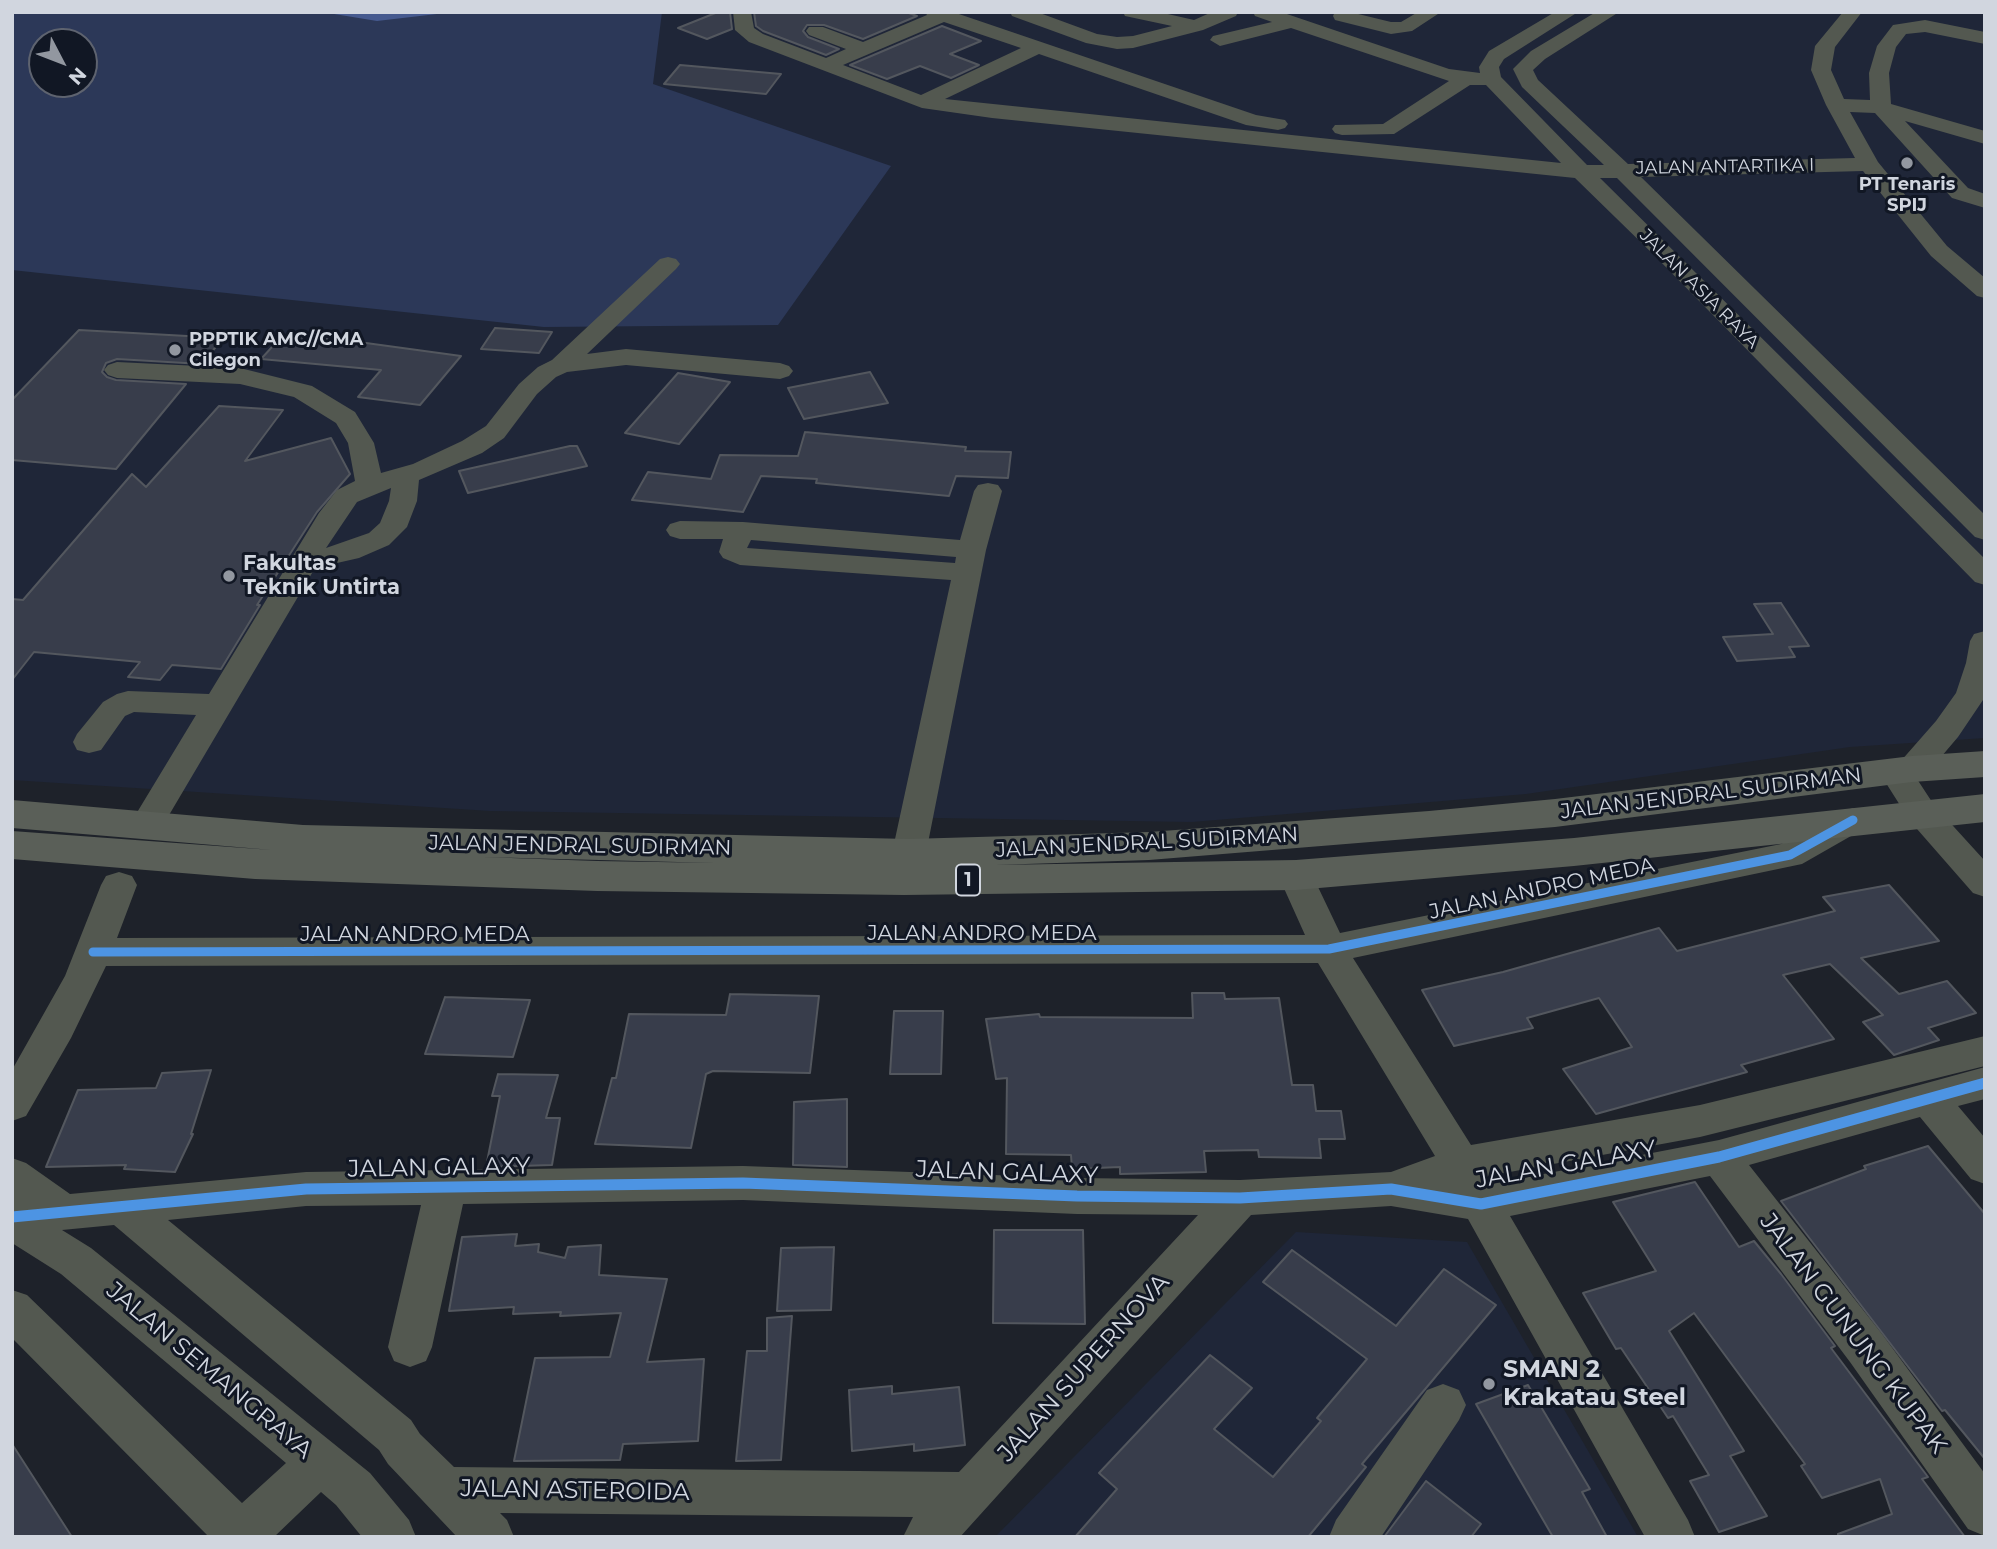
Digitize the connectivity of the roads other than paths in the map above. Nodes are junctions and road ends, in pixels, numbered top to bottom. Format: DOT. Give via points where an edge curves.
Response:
graph roads {
  1 [pos="741,12"];
  2 [pos="1019,12"];
  3 [pos="1132,12"];
  4 [pos="1229,12"];
  5 [pos="1262,12"];
  6 [pos="1329,12"];
  7 [pos="1432,12"];
  8 [pos="1569,12"];
  9 [pos="1610,12"];
  10 [pos="1853,12"];
  11 [pos="939,14"];
  12 [pos="1293,22"];
  13 [pos="1196,26"];
  14 [pos="816,31"];
  15 [pos="1982,34"];
  16 [pos="1220,40"];
  17 [pos="1039,47"];
  18 [pos="863,49"];
  19 [pos="826,65"];
  20 [pos="1114,74"];
  21 [pos="1466,79"];
  22 [pos="1491,79"];
  23 [pos="922,102"];
  24 [pos="1836,105"];
  25 [pos="1881,107"];
  26 [pos="1103,124"];
  27 [pos="1985,138"];
  28 [pos="1360,141"];
  29 [pos="1870,164"];
  30 [pos="1621,169"];
  31 [pos="1581,172"];
  32 [pos="1985,201"];
  33 [pos="1699,248"];
  34 [pos="1664,252"];
  35 [pos="668,264"];
  36 [pos="1985,291"];
  37 [pos="1745,293"];
  38 [pos="1706,297"];
  39 [pos="561,365"];
  40 [pos="117,370"];
  41 [pos="780,371"];
  42 [pos="406,475"];
  43 [pos="369,485"];
  44 [pos="988,492"];
  45 [pos="680,530"];
  46 [pos="1985,531"];
  47 [pos="1962,553"];
  48 [pos="970,561"];
  49 [pos="303,562"];
  50 [pos="1985,576"];
  51 [pos="1985,594"];
  52 [pos="1985,641"];
  53 [pos="217,705"];
  54 [pos="89,742"];
  55 [pos="1985,764"];
  56 [pos="1904,771"];
  57 [pos="1985,808"];
  58 [pos="1922,813"];
  59 [pos="12,814"];
  60 [pos="1853,820"];
  61 [pos="146,824"];
  62 [pos="12,845"];
  63 [pos="909,853"];
  64 [pos="1296,875"];
  65 [pos="1985,884"];
  66 [pos="119,885"];
  67 [pos="1329,949"];
  68 [pos="93,952"];
  69 [pos="1985,1051"];
  70 [pos="1985,1083"];
  71 [pos="1927,1098"];
  72 [pos="12,1105"];
  73 [pos="1719,1157"];
  74 [pos="1461,1164"];
  75 [pos="1985,1167"];
  76 [pos="12,1175"];
  77 [pos="446,1187"];
  78 [pos="1391,1189"];
  79 [pos="1240,1198"];
  80 [pos="1481,1204"];
  81 [pos="121,1206"];
  82 [pos="63,1212"];
  83 [pos="12,1219"];
  84 [pos="13,1311"];
  85 [pos="410,1347"];
  86 [pos="1443,1405"];
  87 [pos="320,1462"];
  88 [pos="445,1490"];
  89 [pos="969,1495"];
  90 [pos="1985,1513"];
  91 [pos="241,1536"];
  92 [pos="392,1537"];
  93 [pos="491,1537"];
  94 [pos="927,1537"];
  95 [pos="1353,1537"];
  96 [pos="1671,1537"];
  1 -- 19 [label="street" via="745,30 756,38"];
  2 -- 13 [label="street" via="1117,43"];
  3 -- 13 [label="street"];
  4 -- 13 [label="street"];
  5 -- 12 [label="street"];
  6 -- 7 [label="street" via="1391,28 1405,27"];
  8 -- 22 [label="street" via="1496,55 1489,67"];
  9 -- 30 [label="street, JALAN ASIA RAYA" via="1523,69 1529,83"];
  10 -- 24 [label="street" via="1825,46 1821,70"];
  11 -- 17 [label="street"];
  11 -- 18 [label="street"];
  12 -- 16 [label="street"];
  12 -- 21 [label="street"];
  14 -- 18 [label="street"];
  15 -- 25 [label="street" via="1925,26 1900,29 1887,46 1879,73"];
  17 -- 20 [label="street"];
  17 -- 23 [label="street"];
  18 -- 19 [label="street"];
  19 -- 23 [label="street"];
  20 -- 26 [label="street"];
  20 -- 28 [label="street" via="1252,121"];
  21 -- 22 [label="street"];
  21 -- 28 [label="street" via="1387,131"];
  22 -- 31 [label="street, JALAN ASIA RAYA"];
  23 -- 26 [label="street"];
  24 -- 25 [label="street"];
  24 -- 29 [label="street"];
  25 -- 27 [label="street"];
  25 -- 32 [label="street" via="1960,192"];
  26 -- 28 [label="street"];
  28 -- 31 [label="street, JALAN ANTARTIKA I"];
  29 -- 30 [label="street, JALAN ANTARTIKA I"];
  29 -- 36 [label="street" via="1939,251"];
  30 -- 31 [label="street, JALAN ANTARTIKA I"];
  30 -- 33 [label="street, JALAN ASIA RAYA"];
  31 -- 34 [label="street, JALAN ASIA RAYA"];
  33 -- 34 [label="street"];
  33 -- 37 [label="street, JALAN ASIA RAYA"];
  34 -- 38 [label="street, JALAN ASIA RAYA"];
  35 -- 39 [label="street"];
  37 -- 38 [label="street"];
  37 -- 46 [label="street, JALAN ASIA RAYA"];
  38 -- 47 [label="street, JALAN ASIA RAYA"];
  39 -- 41 [label="street" via="626,357"];
  39 -- 42 [label="street" via="528,389 495,432"];
  40 -- 43 [label="street" via="240,376 303,391 346,418 361,443"];
  42 -- 43 [label="street"];
  42 -- 49 [label="street" via="393,527 379,539 349,552"];
  43 -- 49 [label="street" via="347,496"];
  44 -- 48 [label="street"];
  45 -- 48 [label="street" via="743,531"];
  47 -- 50 [label="street, JALAN ASIA RAYA"];
  47 -- 51 [label="street"];
  48 -- 63 [label="street"];
  49 -- 53 [label="street"];
  52 -- 56 [label="street" via="1971,694 1947,729"];
  53 -- 54 [label="street" via="128,701 114,709"];
  53 -- 61 [label="street"];
  55 -- 56 [label="highway, JALAN JENDRAL SUDIRMAN / 1"];
  56 -- 58 [label="street"];
  56 -- 63 [label="highway, JALAN JENDRAL SUDIRMAN / 1" via="1429,825 1149,846"];
  57 -- 58 [label="highway, 1"];
  58 -- 60 [label="highway, 1"];
  58 -- 65 [label="street"];
  59 -- 61 [label="highway, JALAN JENDRAL SUDIRMAN / 1"];
  60 -- 64 [label="highway, 1" via="1574,852"];
  60 -- 67 [label="street, JALAN ANDRO MEDA" via="1790,855"];
  61 -- 63 [label="highway, JALAN JENDRAL SUDIRMAN / 1" via="303,839"];
  62 -- 64 [label="highway, 1" via="255,864 611,876 904,880"];
  64 -- 67 [label="street"];
  66 -- 68 [label="street"];
  67 -- 68 [label="street, JALAN ANDRO MEDA"];
  67 -- 74 [label="street"];
  68 -- 72 [label="street" via="58,1027"];
  69 -- 74 [label="street, JALAN GALAXY" via="1700,1121"];
  70 -- 71 [label="street, JALAN GALAXY"];
  71 -- 73 [label="street, JALAN GALAXY"];
  71 -- 75 [label="street"];
  73 -- 80 [label="street, JALAN GALAXY"];
  73 -- 90 [label="street, JALAN GUNUNG KUPAK" via="1858,1337"];
  74 -- 78 [label="street, JALAN GALAXY"];
  74 -- 80 [label="street"];
  76 -- 82 [label="street"];
  77 -- 79 [label="street, JALAN GALAXY" via="743,1182"];
  77 -- 81 [label="street, JALAN GALAXY" via="306,1189"];
  77 -- 85 [label="street"];
  78 -- 79 [label="street, JALAN GALAXY"];
  78 -- 80 [label="street, JALAN GALAXY"];
  79 -- 89 [label="street, JALAN SUPERNOVA"];
  80 -- 96 [label="street"];
  81 -- 82 [label="street, JALAN GALAXY"];
  81 -- 88 [label="street, JALAN ASTEROIDA" via="395,1436"];
  82 -- 83 [label="street, JALAN GALAXY"];
  83 -- 87 [label="street, JALAN SEMANGRAYA" via="76,1261"];
  84 -- 91 [label="street"];
  86 -- 95 [label="street"];
  87 -- 91 [label="street"];
  87 -- 92 [label="street, JALAN SEMANGRAYA" via="353,1489"];
  88 -- 89 [label="street, JALAN ASTEROIDA"];
  88 -- 93 [label="street"];
  89 -- 94 [label="street, JALAN SUPERNOVA"];
}
